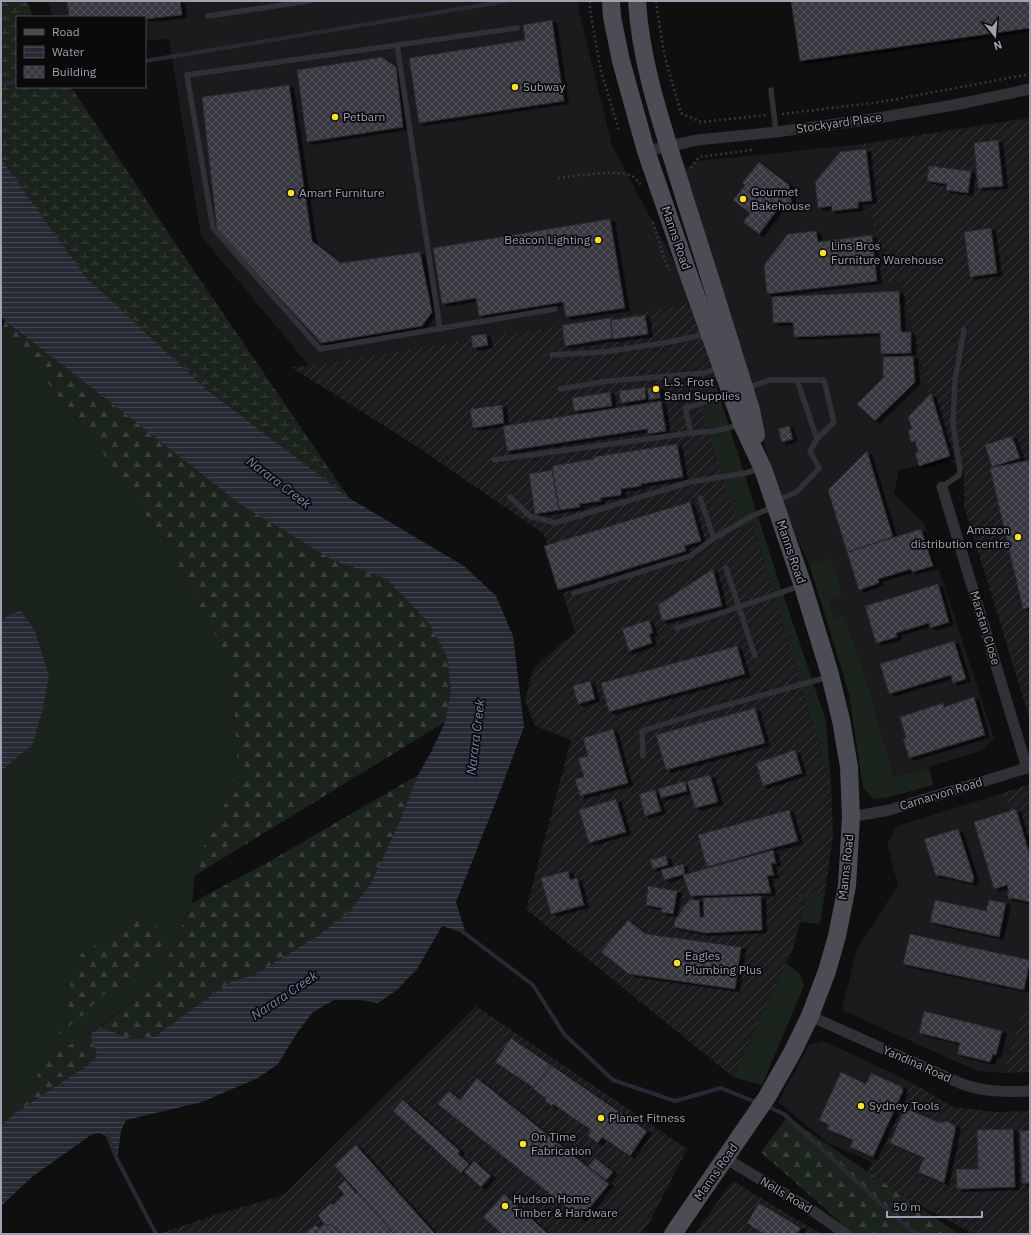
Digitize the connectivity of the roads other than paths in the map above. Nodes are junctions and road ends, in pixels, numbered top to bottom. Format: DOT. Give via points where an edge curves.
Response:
graph roads {
  1 [pos="309,1"];
  2 [pos="611,1"];
  3 [pos="637,1"];
  4 [pos="208,16"];
  5 [pos="517,28"];
  6 [pos="397,46"];
  7 [pos="1030,89"];
  8 [pos="771,90"];
  9 [pos="776,132"];
  10 [pos="669,146"];
  11 [pos="646,151"];
  12 [pos="555,310"];
  13 [pos="440,329"];
  14 [pos="964,330"];
  15 [pos="710,334"];
  16 [pos="552,355"];
  17 [pos="722,366"];
  18 [pos="797,380"];
  19 [pos="560,389"];
  20 [pos="738,390"];
  21 [pos="742,424"];
  22 [pos="691,432"];
  23 [pos="817,438"];
  24 [pos="494,460"];
  25 [pos="763,469"];
  26 [pos="942,487"];
  27 [pos="510,497"];
  28 [pos="700,498"];
  29 [pos="774,504"];
  30 [pos="714,538"];
  31 [pos="726,568"];
  32 [pos="803,586"];
  33 [pos="574,593"];
  34 [pos="739,607"];
  35 [pos="677,628"];
  36 [pos="755,656"];
  37 [pos="830,676"];
  38 [pos="643,756"];
  39 [pos="1029,767"];
  40 [pos="851,817"];
  41 [pos="810,1016"];
  42 [pos="1030,1091"];
  43 [pos="725,1158"];
  44 [pos="673,1234"];
  45 [pos="846,1234"];
  1 -- 4 [label="lane"];
  2 -- 11 [label="main road, Manns Road" via="621,62"];
  3 -- 10 [label="main road, Manns Road" via="648,71"];
  5 -- 6 [label="lane"];
  6 -- 13 [label="lane"];
  6 -- 13 [label="lane" via="187,75 212,228 320,349"];
  7 -- 9 [label="street, Stockyard Place" via="879,118"];
  8 -- 9 [label="lane"];
  9 -- 10 [label="street, Stockyard Place" via="697,140"];
  10 -- 11 [label="street, Stockyard Place"];
  10 -- 20 [label="main road, Manns Road"];
  11 -- 15 [label="main road, Manns Road"];
  12 -- 13 [label="lane"];
  14 -- 26 [label="lane" via="955,380 953,424 960,470 959,475"];
  15 -- 16 [label="lane" via="603,352"];
  15 -- 17 [label="main road, Manns Road"];
  17 -- 19 [label="lane" via="684,375 609,381"];
  17 -- 20 [label="main road, Manns Road"];
  18 -- 20 [label="lane" via="770,380"];
  18 -- 23 [label="lane"];
  18 -- 23 [label="lane" via="824,380 834,422"];
  20 -- 21 [label="main road, Manns Road"];
  20 -- 22 [label="lane" via="685,408"];
  20 -- 25 [label="main road, Manns Road" via="751,410"];
  21 -- 22 [label="lane" via="714,432"];
  21 -- 25 [label="main road, Manns Road"];
  22 -- 24 [label="lane"];
  23 -- 29 [label="lane" via="810,451 819,468 797,492"];
  25 -- 27 [label="lane" via="690,482 555,523 530,516"];
  25 -- 29 [label="main road, Manns Road"];
  26 -- 39 [label="street, Marstan Close"];
  28 -- 30 [label="lane"];
  29 -- 30 [label="lane"];
  29 -- 32 [label="main road, Manns Road"];
  30 -- 33 [label="lane" via="690,556"];
  31 -- 34 [label="lane"];
  32 -- 34 [label="lane"];
  32 -- 37 [label="main road, Manns Road"];
  34 -- 35 [label="lane"];
  34 -- 36 [label="lane"];
  37 -- 38 [label="lane" via="642,731"];
  37 -- 40 [label="main road, Manns Road" via="846,745"];
  39 -- 40 [label="street, Carnarvon Road" via="889,810"];
  40 -- 41 [label="main road, Manns Road" via="847,886 837,936"];
  41 -- 42 [label="street, Yandina Road" via="962,1084 996,1092"];
  41 -- 43 [label="main road, Manns Road" via="762,1104"];
  43 -- 44 [label="main road, Manns Road"];
  43 -- 45 [label="street, Nells Road"];
}
